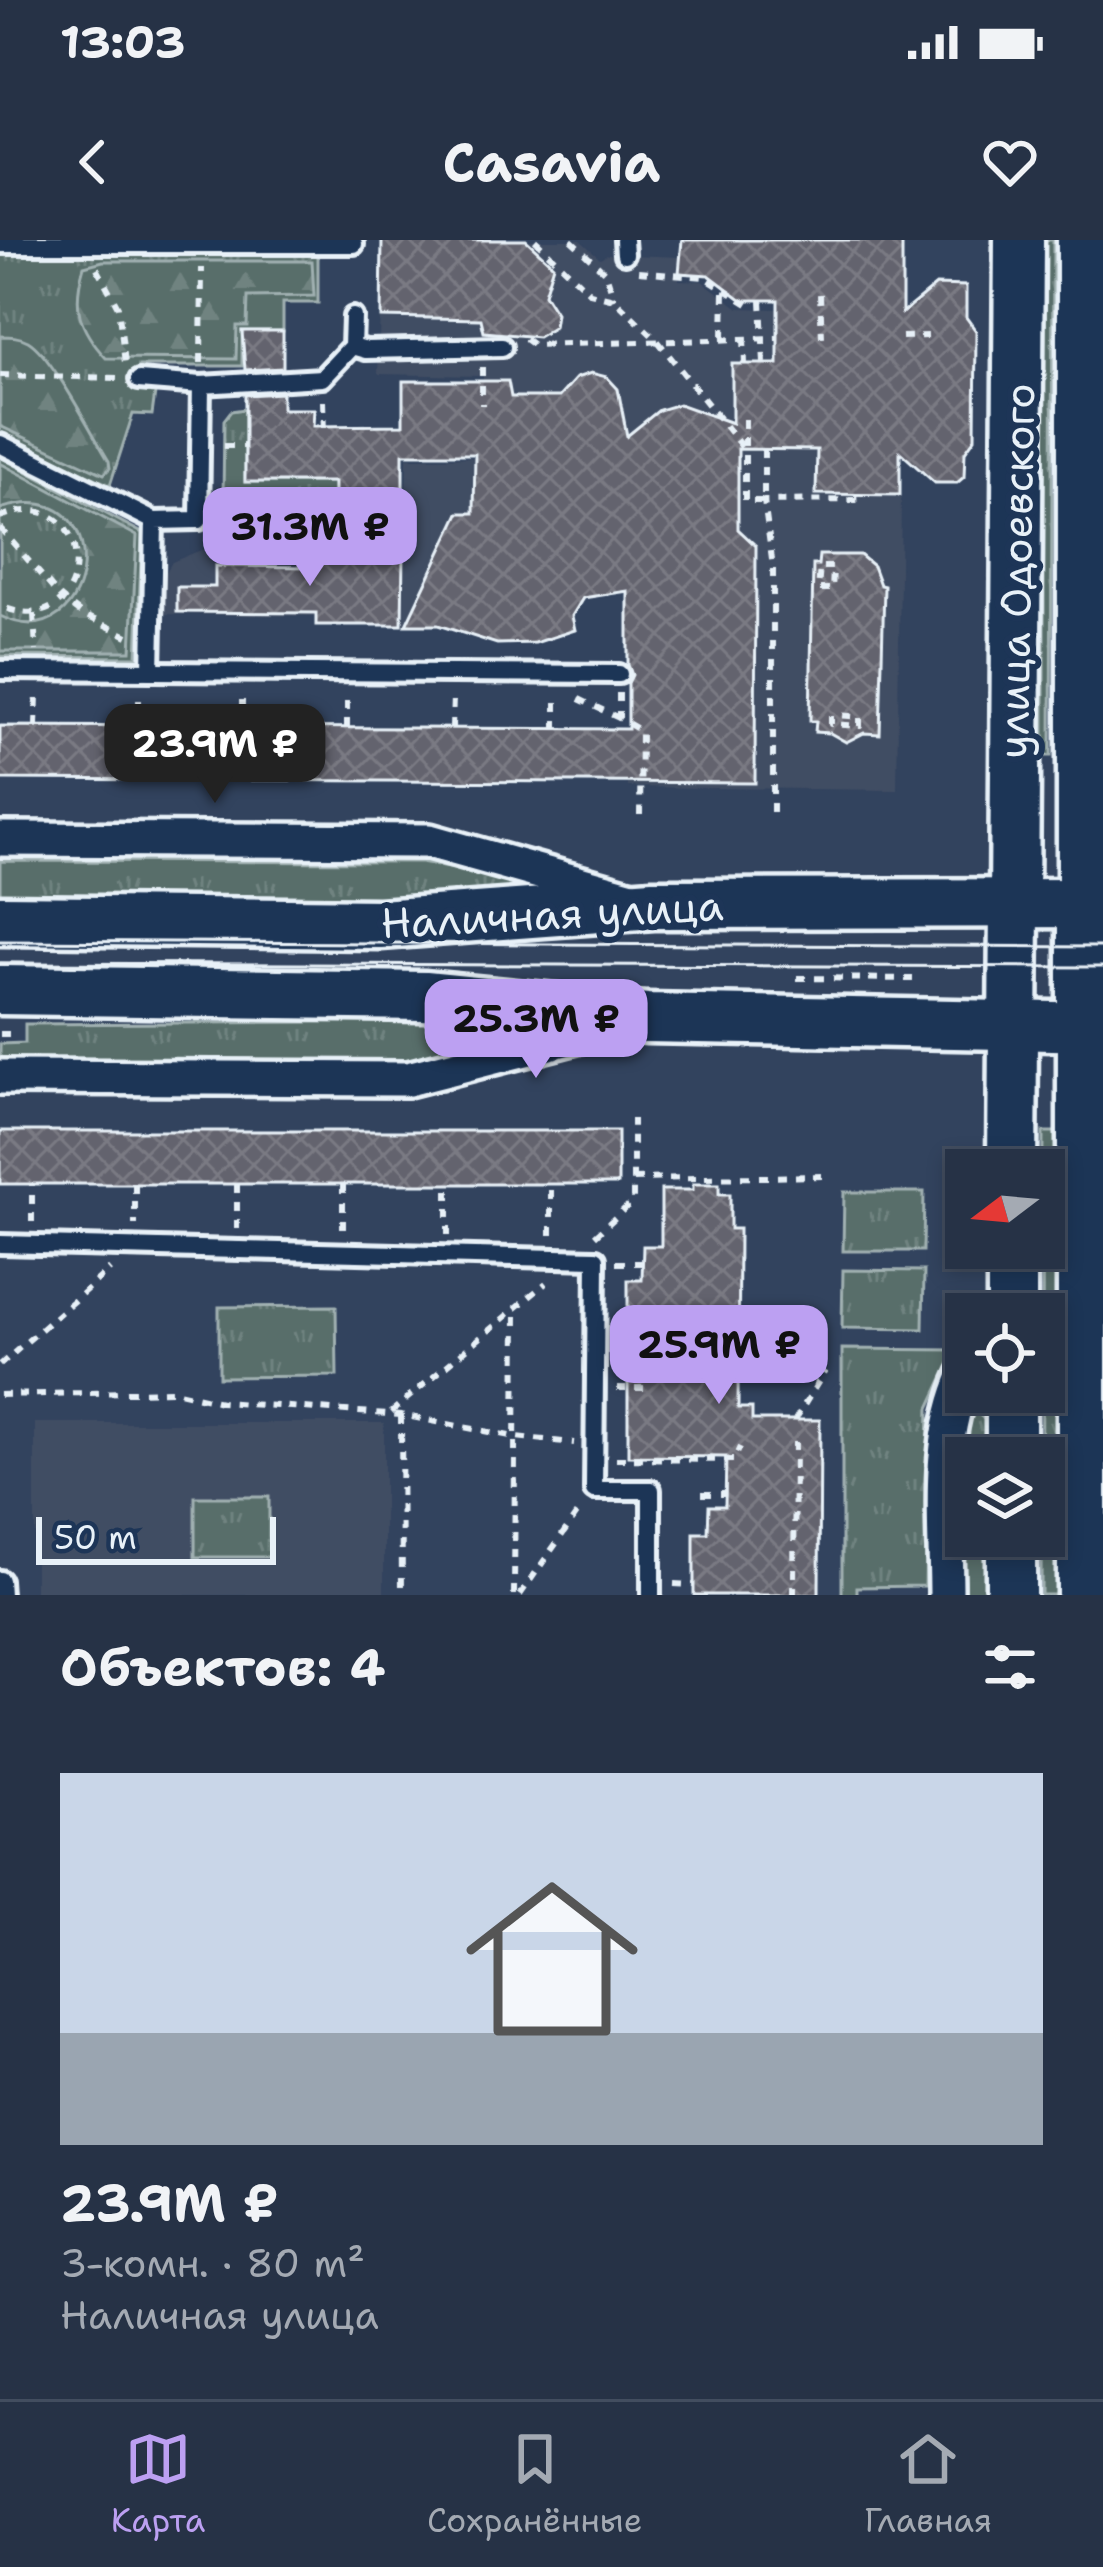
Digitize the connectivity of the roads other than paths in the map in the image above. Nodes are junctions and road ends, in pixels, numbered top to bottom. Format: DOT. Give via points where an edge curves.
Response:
graph roads {
  1 [pos="1019,240"];
  2 [pos="1082,240"];
  3 [pos="0,244"];
  4 [pos="353,244"];
  5 [pos="353,317"];
  6 [pos="352,346"];
  7 [pos="502,347"];
  8 [pos="139,380"];
  9 [pos="201,385"];
  10 [pos="0,444"];
  11 [pos="154,520"];
  12 [pos="0,670"];
  13 [pos="145,671"];
  14 [pos="619,674"];
  15 [pos="0,839"];
  16 [pos="1012,901"];
  17 [pos="1094,903"];
  18 [pos="653,904"];
  19 [pos="0,920"];
  20 [pos="9,1012"];
  21 [pos="646,1018"];
  22 [pos="1012,1026"];
  23 [pos="1094,1027"];
  24 [pos="0,1077"];
  25 [pos="1012,1149"];
  26 [pos="0,1244"];
  27 [pos="951,1413"];
  28 [pos="1011,1557"];
  29 [pos="0,1580"];
  30 [pos="2,1595"];
  31 [pos="651,1595"];
  32 [pos="946,1595"];
  33 [pos="1011,1595"];
  34 [pos="1082,1595"];
  1 -- 16 [label="street, улица Одоевского"];
  2 -- 17 [label="street, улица Одоевского"];
  3 -- 4 [label="lane"];
  5 -- 6 [label="lane"];
  6 -- 7 [label="lane"];
  6 -- 9 [label="lane" via="322,378"];
  8 -- 9 [label="lane"];
  9 -- 11 [label="lane" via="199,520"];
  10 -- 11 [label="lane"];
  11 -- 13 [label="lane"];
  12 -- 13 [label="lane"];
  13 -- 14 [label="lane" via="556,681"];
  15 -- 18 [label="street" via="429,841"];
  16 -- 17 [label="street, Наличная улица"];
  16 -- 18 [label="street, Наличная улица"];
  16 -- 22 [label="street, улица Одоевского"];
  17 -- 23 [label="street, улица Одоевского"];
  18 -- 19 [label="street, Наличная улица" via="380,924"];
  20 -- 21 [label="street, Наличная улица" via="424,996"];
  21 -- 22 [label="street, Наличная улица"];
  21 -- 24 [label="street" via="408,1079"];
  22 -- 23 [label="street, Наличная улица"];
  22 -- 25 [label="street, улица Одоевского"];
  23 -- 34 [label="street, улица Одоевского"];
  26 -- 31 [label="lane" via="596,1259 594,1490 651,1490"];
  27 -- 32 [label="street"];
  28 -- 33 [label="street"];
  29 -- 30 [label="lane"];
}
